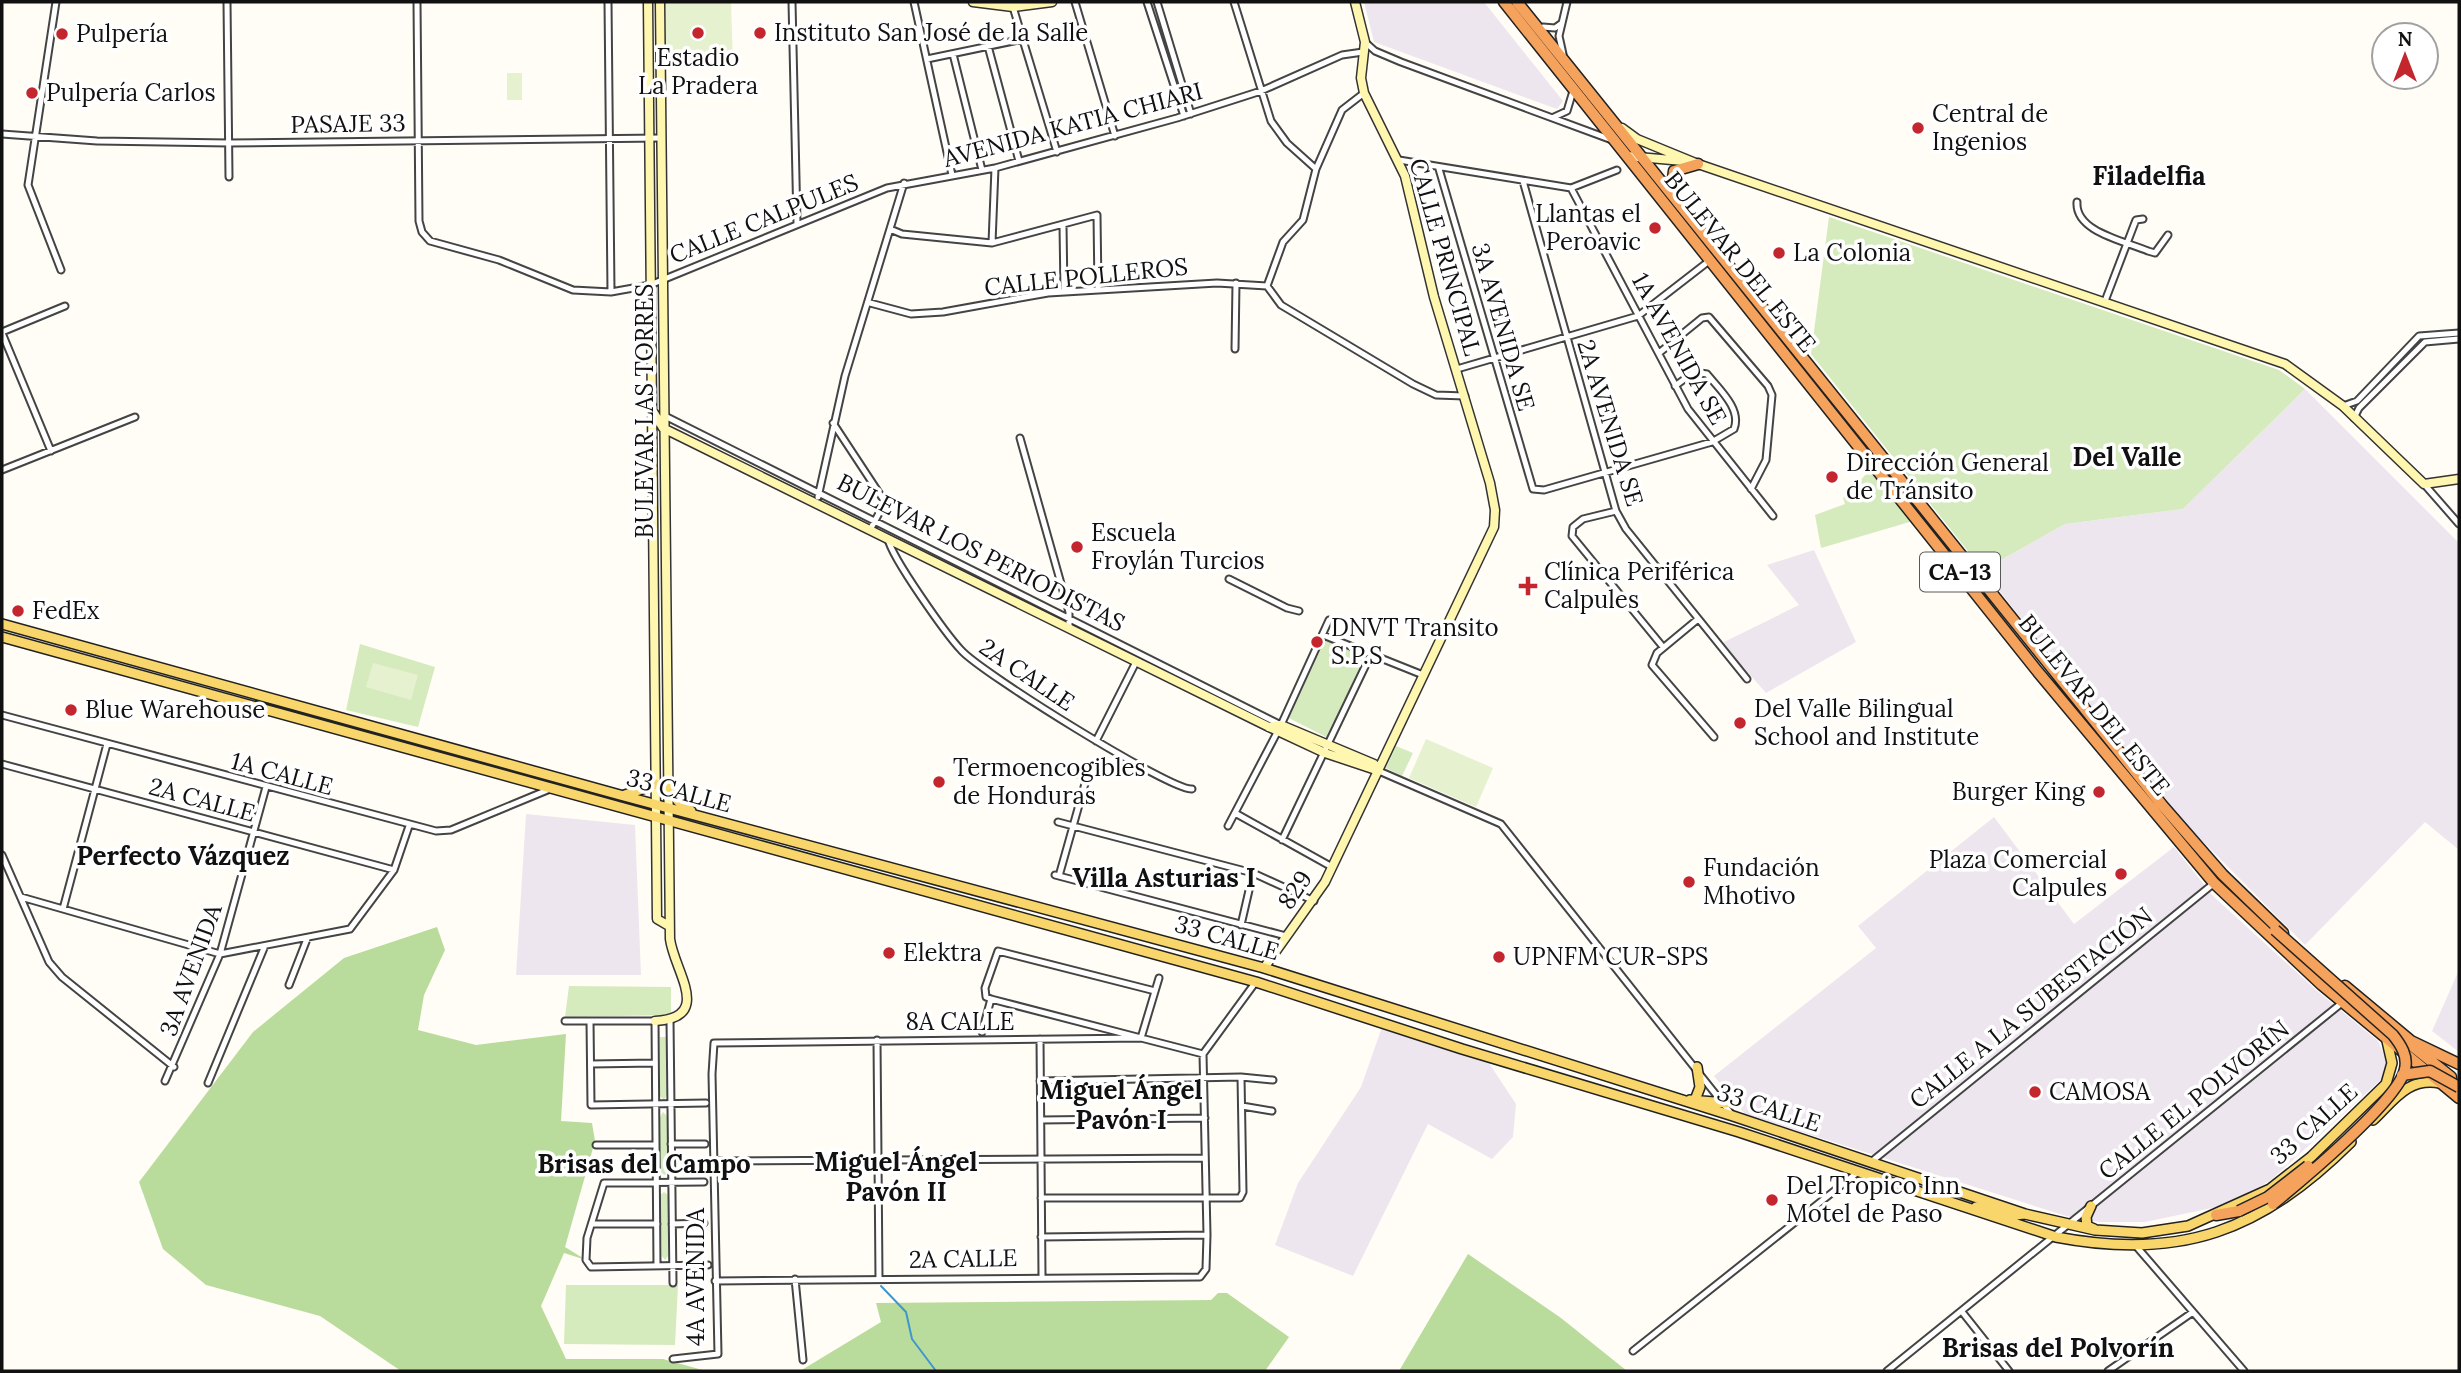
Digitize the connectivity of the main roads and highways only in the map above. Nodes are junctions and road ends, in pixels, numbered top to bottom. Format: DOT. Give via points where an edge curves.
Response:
graph roads {
  1 [pos="1503,2"];
  2 [pos="1517,2"];
  3 [pos="1525,2"];
  4 [pos="1570,68"];
  5 [pos="1695,163"];
  6 [pos="1668,198"];
  7 [pos="1986,586"];
  8 [pos="1976,592"];
  9 [pos="2,624"];
  10 [pos="2,637"];
  11 [pos="656,784"];
  12 [pos="667,785"];
  13 [pos="620,795"];
  14 [pos="702,816"];
  15 [pos="2266,917"];
  16 [pos="2392,1025"];
  17 [pos="2387,1041"];
  18 [pos="2459,1065"];
  19 [pos="1696,1067"];
  20 [pos="2440,1083"];
  21 [pos="2382,1088"];
  22 [pos="2454,1089"];
  23 [pos="2459,1098"];
  24 [pos="2393,1099"];
  25 [pos="1695,1100"];
  26 [pos="1683,1101"];
  27 [pos="1726,1103"];
  28 [pos="1668,1112"];
  29 [pos="1733,1116"];
  30 [pos="1781,1146"];
  31 [pos="1951,1203"];
  32 [pos="2091,1206"];
  33 [pos="2269,1207"];
  34 [pos="2025,1214"];
  35 [pos="2216,1215"];
  36 [pos="2095,1230"];
  1 -- 6 [label="highway, BULEVAR DEL ESTE / CA-13" via="1627,156"];
  2 -- 4 [label="highway, BULEVAR DEL ESTE / CA-13"];
  3 -- 4 [label="highway"];
  4 -- 6 [label="highway, BULEVAR DEL ESTE / CA-13" via="1642,157"];
  5 -- 6 [label="highway" via="1674,171"];
  6 -- 7 [label="highway, BULEVAR DEL ESTE / CA-13"];
  6 -- 8 [label="highway, BULEVAR DEL ESTE / CA-13"];
  7 -- 8 [label="highway"];
  7 -- 15 [label="highway, BULEVAR DEL ESTE / CA-13" via="2162,805"];
  8 -- 17 [label="highway, BULEVAR DEL ESTE / CA-13" via="2214,883"];
  9 -- 13 [label="main road, 33 CALLE"];
  10 -- 28 [label="main road, 33 CALLE" via="1256,982"];
  11 -- 13 [label="main road"];
  12 -- 14 [label="main road" via="678,801"];
  13 -- 14 [label="main road, 33 CALLE"];
  14 -- 26 [label="main road, 33 CALLE" via="1264,968"];
  15 -- 16 [label="highway, BULEVAR DEL ESTE / CA-13"];
  15 -- 33 [label="highway, bridge" via="2392,1035 2403,1050 2406,1065 2398,1085 2378,1107"];
  16 -- 18 [label="highway, BULEVAR DEL ESTE / CA-13" via="2411,1041"];
  16 -- 22 [label="highway" via="2451,1077"];
  17 -- 20 [label="highway, BULEVAR DEL ESTE / CA-13"];
  17 -- 21 [label="main road, 33 CALLE" via="2392,1062"];
  19 -- 25 [label="main road" via="1700,1087"];
  20 -- 22 [label="highway, BULEVAR DEL ESTE / CA-13"];
  20 -- 24 [label="main road" via="2416,1083"];
  21 -- 24 [label="main road"];
  21 -- 35 [label="main road, 33 CALLE" via="2288,1176"];
  22 -- 23 [label="highway, BULEVAR DEL ESTE / CA-13"];
  22 -- 35 [label="highway, bridge" via="2430,1071 2401,1076 2286,1185 2239,1211"];
  24 -- 33 [label="main road, 33 CALLE" via="2310,1182"];
  25 -- 26 [label="main road"];
  25 -- 27 [label="main road"];
  26 -- 29 [label="main road, 33 CALLE"];
  28 -- 29 [label="main road" via="1723,1122"];
  28 -- 30 [label="main road, 33 CALLE"];
  29 -- 30 [label="main road" via="1743,1128"];
  29 -- 34 [label="main road, 33 CALLE"];
  30 -- 31 [label="main road, 33 CALLE"];
  31 -- 33 [label="main road, 33 CALLE" via="2056,1237 2136,1246 2194,1239"];
  31 -- 34 [label="main road" via="2008,1216"];
  32 -- 36 [label="main road" via="2087,1226"];
  34 -- 36 [label="main road, 33 CALLE"];
  35 -- 36 [label="main road, 33 CALLE" via="2189,1226 2142,1233"];
}
